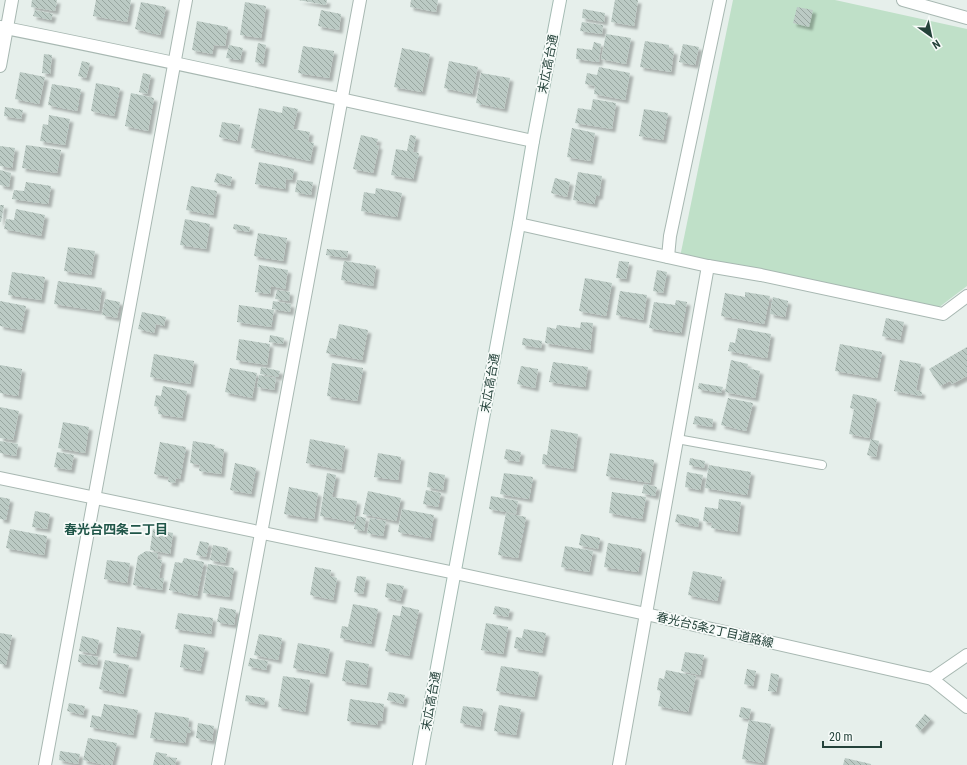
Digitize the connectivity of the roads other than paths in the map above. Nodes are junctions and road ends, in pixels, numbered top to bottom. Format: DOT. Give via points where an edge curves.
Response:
graph roads {
  1 [pos="12,0"];
  2 [pos="186,0"];
  3 [pos="360,0"];
  4 [pos="560,0"];
  5 [pos="720,0"];
  6 [pos="903,0"];
  7 [pos="967,18"];
  8 [pos="4,28"];
  9 [pos="174,63"];
  10 [pos="0,66"];
  11 [pos="340,100"];
  12 [pos="533,141"];
  13 [pos="519,224"];
  14 [pos="668,257"];
  15 [pos="708,266"];
  16 [pos="967,296"];
  17 [pos="677,439"];
  18 [pos="822,465"];
  19 [pos="0,478"];
  20 [pos="95,498"];
  21 [pos="262,532"];
  22 [pos="455,573"];
  23 [pos="646,614"];
  24 [pos="967,655"];
  25 [pos="932,680"];
  26 [pos="967,707"];
  27 [pos="45,765"];
  28 [pos="218,765"];
  29 [pos="420,765"];
  30 [pos="619,765"];
  1 -- 8 [label="street"];
  2 -- 9 [label="street"];
  3 -- 11 [label="street"];
  4 -- 12 [label="street, 末広高台通"];
  5 -- 14 [label="street" via="670,236"];
  6 -- 7 [label="street"];
  8 -- 9 [label="street"];
  8 -- 10 [label="street"];
  9 -- 11 [label="street"];
  9 -- 20 [label="street"];
  11 -- 12 [label="street"];
  11 -- 21 [label="street"];
  12 -- 13 [label="street, 末広高台通"];
  13 -- 14 [label="street"];
  13 -- 22 [label="street, 末広高台通"];
  14 -- 15 [label="street"];
  15 -- 16 [label="street" via="762,275 942,314"];
  15 -- 17 [label="street"];
  17 -- 18 [label="lane"];
  17 -- 23 [label="street"];
  19 -- 20 [label="street, 春光台5条2丁目道路線"];
  20 -- 21 [label="street, 春光台5条2丁目道路線"];
  20 -- 27 [label="street"];
  21 -- 22 [label="street, 春光台5条2丁目道路線"];
  21 -- 28 [label="street"];
  22 -- 23 [label="street, 春光台5条2丁目道路線"];
  22 -- 29 [label="street, 末広高台通"];
  23 -- 25 [label="street, 春光台5条2丁目道路線"];
  23 -- 30 [label="street"];
  24 -- 25 [label="street"];
  25 -- 26 [label="street, 春光台5条2丁目道路線"];
}
